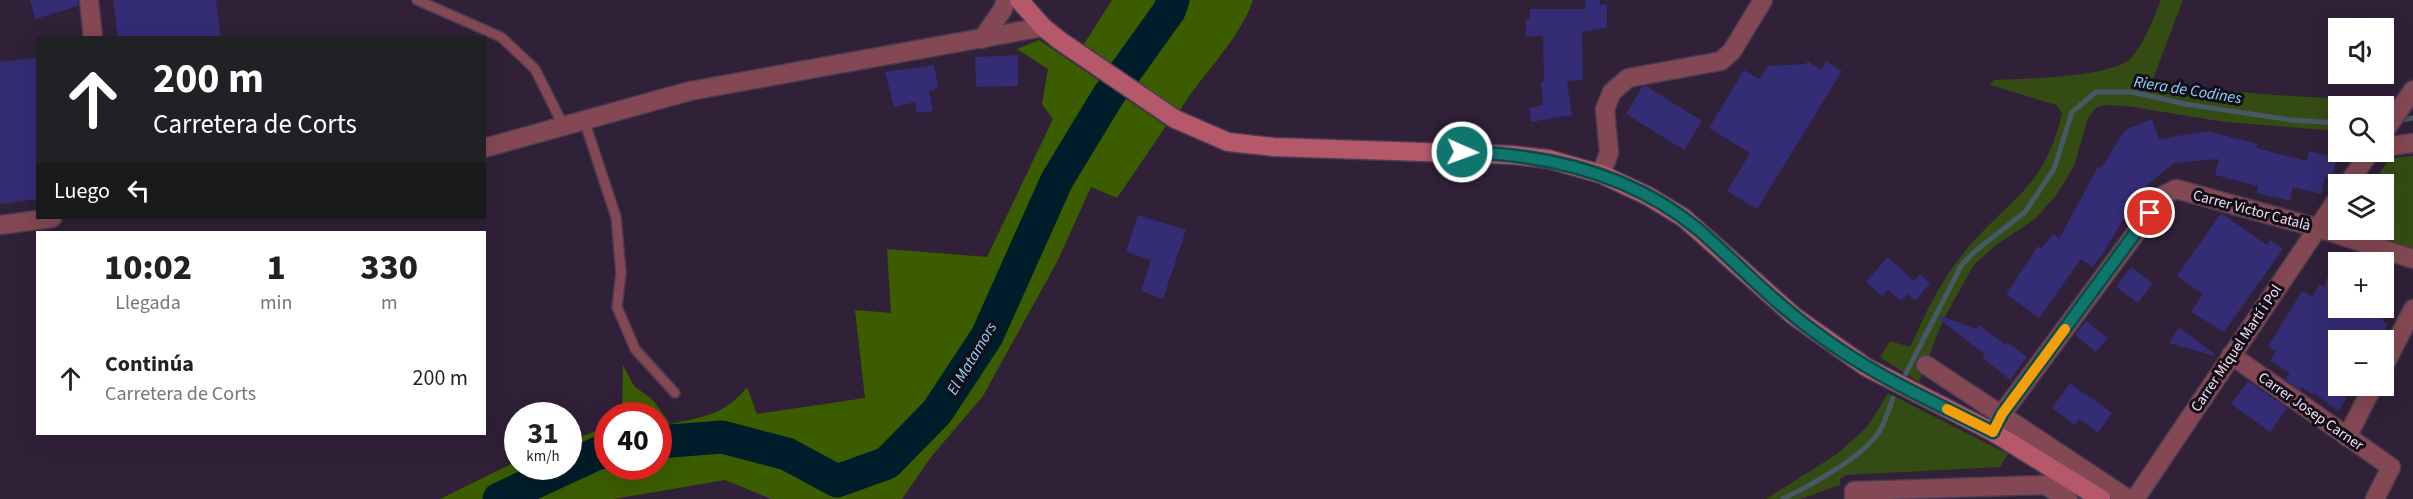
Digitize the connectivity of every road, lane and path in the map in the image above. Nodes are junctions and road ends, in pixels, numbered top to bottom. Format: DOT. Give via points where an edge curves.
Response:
graph roads {
  1 [pos="89,0"];
  2 [pos="417,0"];
  3 [pos="1006,0"];
  4 [pos="1020,0"];
  5 [pos="1763,0"];
  6 [pos="1043,27"];
  7 [pos="93,36"];
  8 [pos="982,39"];
  9 [pos="2413,90"];
  10 [pos="2394,117"];
  11 [pos="584,120"];
  12 [pos="562,125"];
  13 [pos="2413,143"];
  14 [pos="2394,146"];
  15 [pos="486,147"];
  16 [pos="1601,174"];
  17 [pos="2328,213"];
  18 [pos="45,219"];
  19 [pos="0,225"];
  20 [pos="2318,228"];
  21 [pos="2413,259"];
  22 [pos="2413,309"];
  23 [pos="2394,346"];
  24 [pos="2231,355"];
  25 [pos="1926,365"];
  26 [pos="675,393"];
  27 [pos="2368,396"];
  28 [pos="2002,414"];
  29 [pos="1993,432"];
  30 [pos="2347,437"];
  31 [pos="1854,495"];
  32 [pos="2067,499"];
  33 [pos="2101,499"];
  34 [pos="2128,499"];
  35 [pos="2135,499"];
  36 [pos="2375,499"];
  1 -- 7 [label="street"];
  2 -- 12 [label="lane" via="501,37 535,69"];
  3 -- 8 [label="street"];
  4 -- 6 [label="street"];
  5 -- 16 [label="street" via="1732,51 1721,61 1628,78 1612,92 1605,109 1609,153"];
  6 -- 8 [label="street"];
  6 -- 16 [label="street" via="1175,119 1239,144 1513,155 1548,159"];
  8 -- 11 [label="street" via="713,86"];
  9 -- 10 [label="street"];
  11 -- 12 [label="street"];
  11 -- 26 [label="lane" via="616,217 621,273 617,307 635,349"];
  12 -- 15 [label="street"];
  13 -- 14 [label="street"];
  16 -- 29 [label="street" via="1684,218 1794,316 1858,362"];
  17 -- 20 [label="street, Carrer Miquel Martí i Pol"];
  18 -- 19 [label="street"];
  20 -- 21 [label="street, Carrer Victor Català"];
  20 -- 24 [label="street, Carrer Miquel Martí i Pol"];
  20 -- 28 [label="street, Carrer Victor Català" via="2176,189 2164,195"];
  22 -- 23 [label="street"];
  24 -- 30 [label="street, Carrer Josep Carner"];
  24 -- 35 [label="street, Carrer Miquel Martí i Pol"];
  25 -- 28 [label="street"];
  27 -- 30 [label="street"];
  28 -- 29 [label="street, Carrer Victor Català"];
  28 -- 34 [label="street"];
  29 -- 33 [label="street"];
  30 -- 36 [label="street, Carrer Josep Carner" via="2391,467"];
  31 -- 32 [label="street" via="2045,485"];
}
